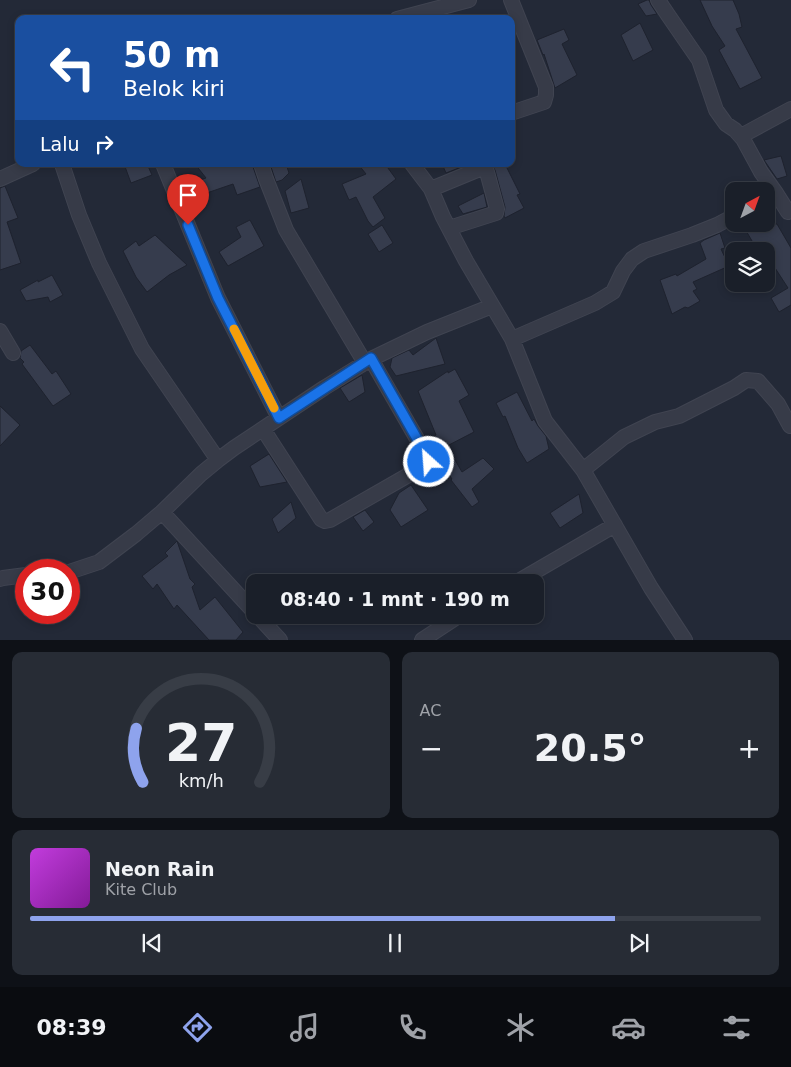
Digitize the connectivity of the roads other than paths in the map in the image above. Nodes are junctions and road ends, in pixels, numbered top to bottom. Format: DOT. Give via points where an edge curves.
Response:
graph roads {
  1 [pos="469,0"];
  2 [pos="510,0"];
  3 [pos="658,0"];
  4 [pos="411,15"];
  5 [pos="791,109"];
  6 [pos="515,113"];
  7 [pos="741,136"];
  8 [pos="26,167"];
  9 [pos="63,167"];
  10 [pos="164,167"];
  11 [pos="262,167"];
  12 [pos="414,167"];
  13 [pos="0,179"];
  14 [pos="765,182"];
  15 [pos="431,189"];
  16 [pos="775,200"];
  17 [pos="790,213"];
  18 [pos="725,221"];
  19 [pos="449,228"];
  20 [pos="492,306"];
  21 [pos="0,331"];
  22 [pos="512,340"];
  23 [pos="13,353"];
  24 [pos="368,361"];
  25 [pos="279,418"];
  26 [pos="790,426"];
  27 [pos="263,429"];
  28 [pos="218,460"];
  29 [pos="583,470"];
  30 [pos="162,512"];
  31 [pos="615,525"];
  32 [pos="80,568"];
  33 [pos="531,574"];
  34 [pos="15,576"];
  35 [pos="0,579"];
  36 [pos="246,603"];
  37 [pos="265,624"];
  38 [pos="446,624"];
  39 [pos="280,640"];
  40 [pos="422,640"];
  41 [pos="685,640"];
  1 -- 4 [label="street"];
  2 -- 6 [label="street" via="546,87 544,102"];
  3 -- 7 [label="street" via="700,60 716,110"];
  5 -- 7 [label="street"];
  7 -- 14 [label="street"];
  8 -- 13 [label="street"];
  9 -- 28 [label="street" via="99,263 142,349"];
  10 -- 25 [label="street" via="218,298"];
  11 -- 24 [label="street" via="286,230"];
  12 -- 15 [label="street"];
  15 -- 19 [label="street"];
  15 -- 19 [label="street" via="482,168 487,172 496,213"];
  16 -- 17 [label="street"];
  18 -- 22 [label="street" via="644,251 632,259 613,292"];
  19 -- 20 [label="street"];
  20 -- 22 [label="street"];
  20 -- 24 [label="street" via="427,332"];
  21 -- 23 [label="street"];
  22 -- 29 [label="street" via="545,421"];
  24 -- 25 [label="street"];
  24 -- 27 [label="street" via="428,458 426,465 325,521"];
  25 -- 27 [label="street"];
  26 -- 29 [label="street" via="778,404 758,381 746,380 679,416 655,422 624,437"];
  27 -- 28 [label="street"];
  28 -- 30 [label="street"];
  29 -- 31 [label="street"];
  30 -- 32 [label="street" via="100,562"];
  30 -- 36 [label="street"];
  31 -- 33 [label="street"];
  31 -- 41 [label="street"];
  34 -- 35 [label="street"];
  37 -- 39 [label="street"];
  38 -- 40 [label="street"];
}
